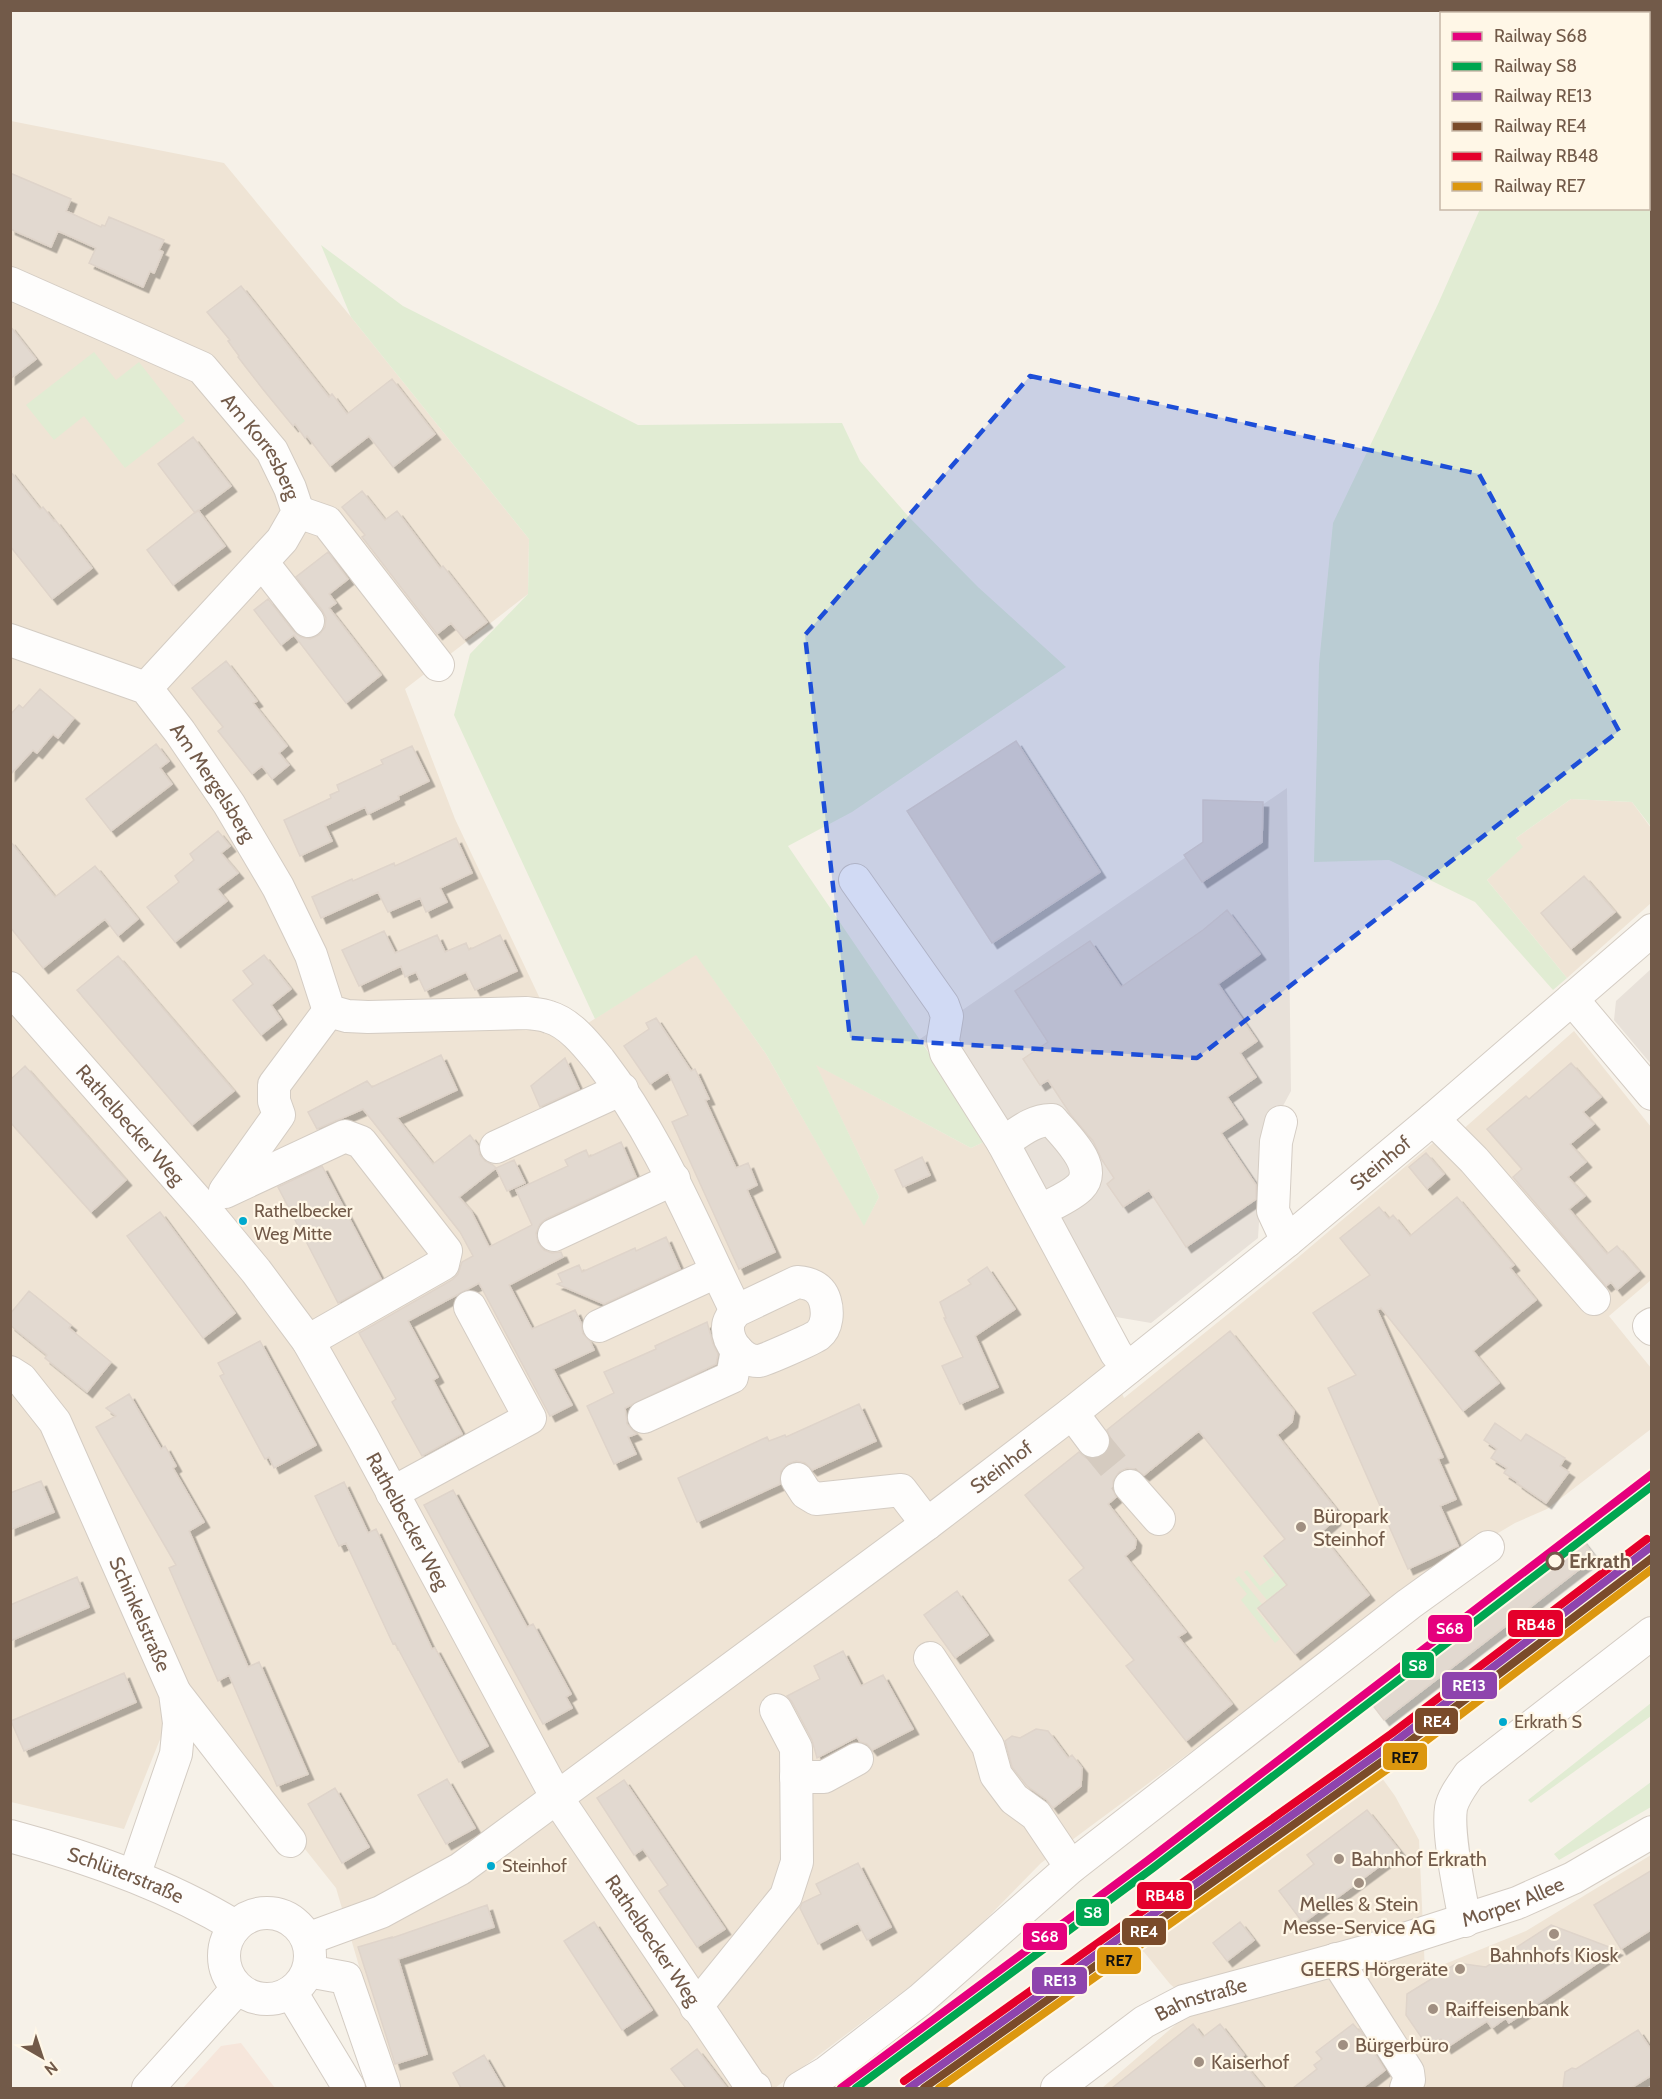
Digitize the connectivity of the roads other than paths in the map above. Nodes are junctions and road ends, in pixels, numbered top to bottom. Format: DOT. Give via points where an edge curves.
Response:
graph roads {
  1 [pos="10,283"];
  2 [pos="298,512"];
  3 [pos="262,562"];
  4 [pos="308,621"];
  5 [pos="10,640"];
  6 [pos="438,665"];
  7 [pos="146,688"];
  8 [pos="855,880"];
  9 [pos="1652,930"];
  10 [pos="10,988"];
  11 [pos="1572,999"];
  12 [pos="329,1011"];
  13 [pos="622,1089"];
  14 [pos="1652,1094"];
  15 [pos="1433,1119"];
  16 [pos="1281,1122"];
  17 [pos="1003,1143"];
  18 [pos="496,1147"];
  19 [pos="674,1179"];
  20 [pos="216,1202"];
  21 [pos="1040,1211"];
  22 [pos="554,1235"];
  23 [pos="1287,1241"];
  24 [pos="716,1272"];
  25 [pos="1594,1299"];
  26 [pos="470,1307"];
  27 [pos="736,1311"];
  28 [pos="1652,1324"];
  29 [pos="599,1326"];
  30 [pos="1652,1329"];
  31 [pos="308,1341"];
  32 [pos="737,1350"];
  33 [pos="1128,1368"];
  34 [pos="10,1372"];
  35 [pos="1072,1413"];
  36 [pos="644,1417"];
  37 [pos="1093,1441"];
  38 [pos="797,1479"];
  39 [pos="1130,1486"];
  40 [pos="392,1493"];
  41 [pos="1159,1519"];
  42 [pos="927,1524"];
  43 [pos="1488,1547"];
  44 [pos="1652,1633"];
  45 [pos="930,1658"];
  46 [pos="175,1693"];
  47 [pos="776,1710"];
  48 [pos="857,1759"];
  49 [pos="796,1778"];
  50 [pos="556,1798"];
  51 [pos="1652,1832"];
  52 [pos="10,1836"];
  53 [pos="290,1841"];
  54 [pos="1066,1871"];
  55 [pos="134,1876"];
  56 [pos="1465,1921"];
  57 [pos="235,1926"];
  58 [pos="307,1939"];
  59 [pos="1350,1956"];
  60 [pos="300,1982"];
  61 [pos="237,1989"];
  62 [pos="696,2007"];
  63 [pos="148,2088"];
  64 [pos="349,2088"];
  65 [pos="384,2088"];
  66 [pos="755,2088"];
  67 [pos="800,2088"];
  68 [pos="1057,2088"];
  69 [pos="1406,2088"];
  1 -- 2 [label="street, Am Korresberg" via="202,368 272,451"];
  2 -- 3 [label="street, Am Korresberg" via="282,540"];
  2 -- 6 [label="street" via="327,522"];
  3 -- 4 [label="street"];
  3 -- 7 [label="street, Am Korresberg"];
  5 -- 7 [label="street"];
  7 -- 12 [label="street, Am Mergelsberg" via="229,804 278,887 310,955"];
  8 -- 17 [label="street" via="943,1005 947,1016 943,1040 946,1053"];
  9 -- 11 [label="street, Steinhof"];
  10 -- 20 [label="street, Rathelbecker Weg"];
  11 -- 14 [label="street"];
  11 -- 15 [label="street, Steinhof"];
  12 -- 13 [label="street" via="368,1017 526,1013 550,1017 586,1043"];
  12 -- 20 [label="street" via="274,1085 279,1115"];
  13 -- 18 [label="street"];
  13 -- 19 [label="street"];
  15 -- 23 [label="street, Steinhof"];
  15 -- 25 [label="street" via="1474,1160"];
  16 -- 23 [label="street" via="1276,1142 1274,1211"];
  17 -- 21 [label="street"];
  17 -- 21 [label="street" via="1035,1123 1052,1120 1084,1160 1086,1176 1080,1186"];
  19 -- 22 [label="street"];
  19 -- 24 [label="street"];
  20 -- 31 [label="street, Rathelbecker Weg" via="256,1271"];
  20 -- 31 [label="street" via="345,1136 361,1142 446,1251 443,1264"];
  21 -- 33 [label="street" via="1116,1353"];
  23 -- 33 [label="street, Steinhof"];
  24 -- 27 [label="street"];
  24 -- 29 [label="street"];
  26 -- 40 [label="street" via="530,1418"];
  27 -- 32 [label="street" via="728,1329"];
  27 -- 32 [label="street" via="797,1282 808,1282 817,1288 825,1298 827,1311 819,1335 760,1361"];
  28 -- 30 [label="street"];
  31 -- 40 [label="street, Rathelbecker Weg"];
  32 -- 36 [label="street" via="732,1377"];
  33 -- 35 [label="street, Steinhof"];
  34 -- 46 [label="street, Schinkelstraße" via="21,1379 55,1422"];
  35 -- 37 [label="street"];
  35 -- 42 [label="street, Steinhof"];
  38 -- 42 [label="street" via="806,1493 816,1499 901,1490"];
  39 -- 41 [label="street"];
  40 -- 50 [label="street, Rathelbecker Weg"];
  42 -- 50 [label="street, Steinhof"];
  43 -- 54 [label="street"];
  44 -- 56 [label="street" via="1464,1782 1451,1807"];
  45 -- 54 [label="street" via="988,1746 996,1775 1014,1800 1036,1815"];
  46 -- 53 [label="street"];
  46 -- 55 [label="street, Schinkelstraße" via="179,1723 176,1754"];
  47 -- 49 [label="street" via="796,1748"];
  48 -- 49 [label="street" via="824,1777"];
  49 -- 62 [label="street" via="797,1862 786,1896"];
  50 -- 58 [label="street, Steinhof" via="460,1869 381,1912"];
  50 -- 62 [label="street, Rathelbecker Weg"];
  51 -- 56 [label="street, Morper Allee" via="1573,1878 1517,1904"];
  52 -- 55 [label="street, Schlüterstraße"];
  54 -- 67 [label="street" via="920,2000 827,2072"];
  55 -- 57 [label="street, Schlüterstraße" via="202,1906"];
  56 -- 59 [label="street, Morper Allee"];
  57 -- 58 [label="street" via="253,1915 274,1913 288,1918"];
  57 -- 61 [label="street" via="222,1959 226,1976"];
  58 -- 60 [label="street" via="310,1955"];
  59 -- 68 [label="street, Bahnstraße" via="1172,1996"];
  59 -- 69 [label="street" via="1408,2072"];
  60 -- 61 [label="street" via="278,1998 264,2000"];
  60 -- 64 [label="street"];
  60 -- 65 [label="street" via="346,1978"];
  61 -- 63 [label="street"];
  62 -- 66 [label="street, Rathelbecker Weg"];
}
